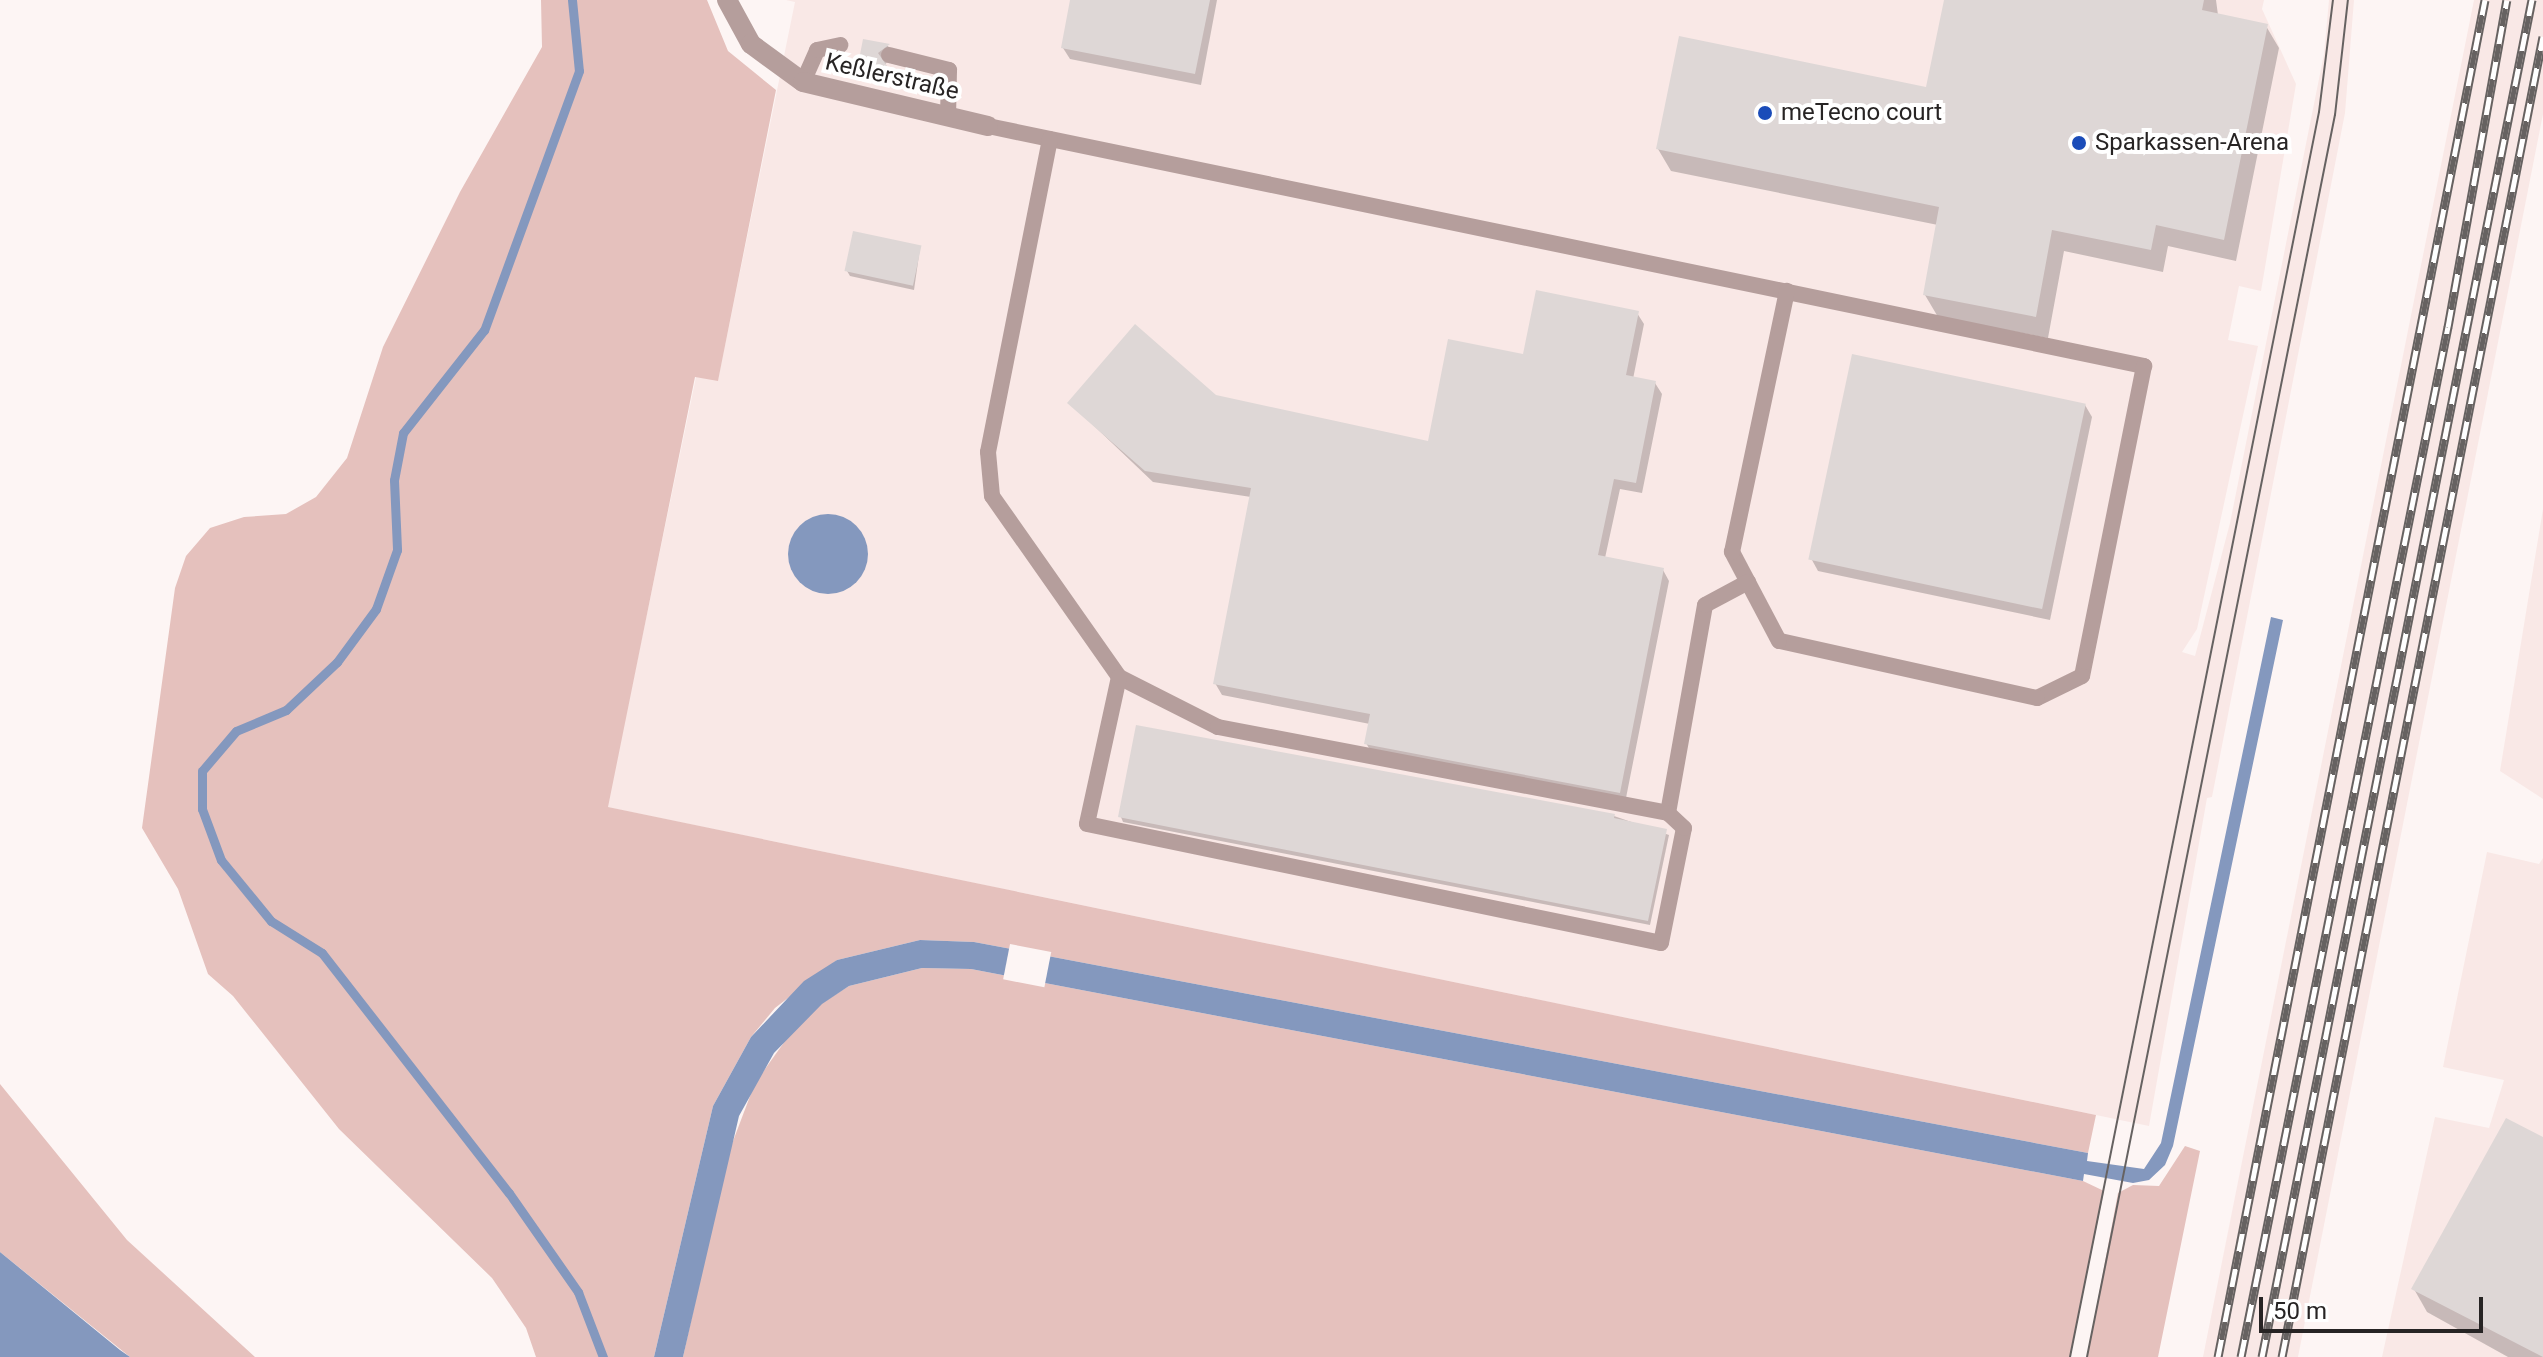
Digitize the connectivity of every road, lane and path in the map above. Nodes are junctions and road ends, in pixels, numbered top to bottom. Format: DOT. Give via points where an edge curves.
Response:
graph roads {
  1 [pos="727,0"];
  2 [pos="840,45"];
  3 [pos="889,55"];
  4 [pos="803,82"];
  5 [pos="948,117"];
  6 [pos="988,126"];
  7 [pos="1050,139"];
  8 [pos="1787,291"];
  9 [pos="1748,582"];
  10 [pos="1119,677"];
  11 [pos="1668,813"];
  1 -- 4 [label="street, Keßlerstraße" via="751,44"];
  2 -- 4 [label="lane" via="817,50"];
  3 -- 5 [label="lane" via="949,70"];
  4 -- 5 [label="street, Keßlerstraße"];
  5 -- 6 [label="street, Keßlerstraße"];
  6 -- 7 [label="lane"];
  7 -- 8 [label="lane"];
  7 -- 10 [label="lane" via="988,452 992,496"];
  8 -- 9 [label="lane" via="1732,552"];
  8 -- 9 [label="lane" via="2144,366 2082,676 2037,698 1779,641"];
  9 -- 11 [label="lane" via="1705,605"];
  10 -- 11 [label="lane" via="1218,727"];
  10 -- 11 [label="lane" via="1087,824 1661,943 1684,828"];
}
